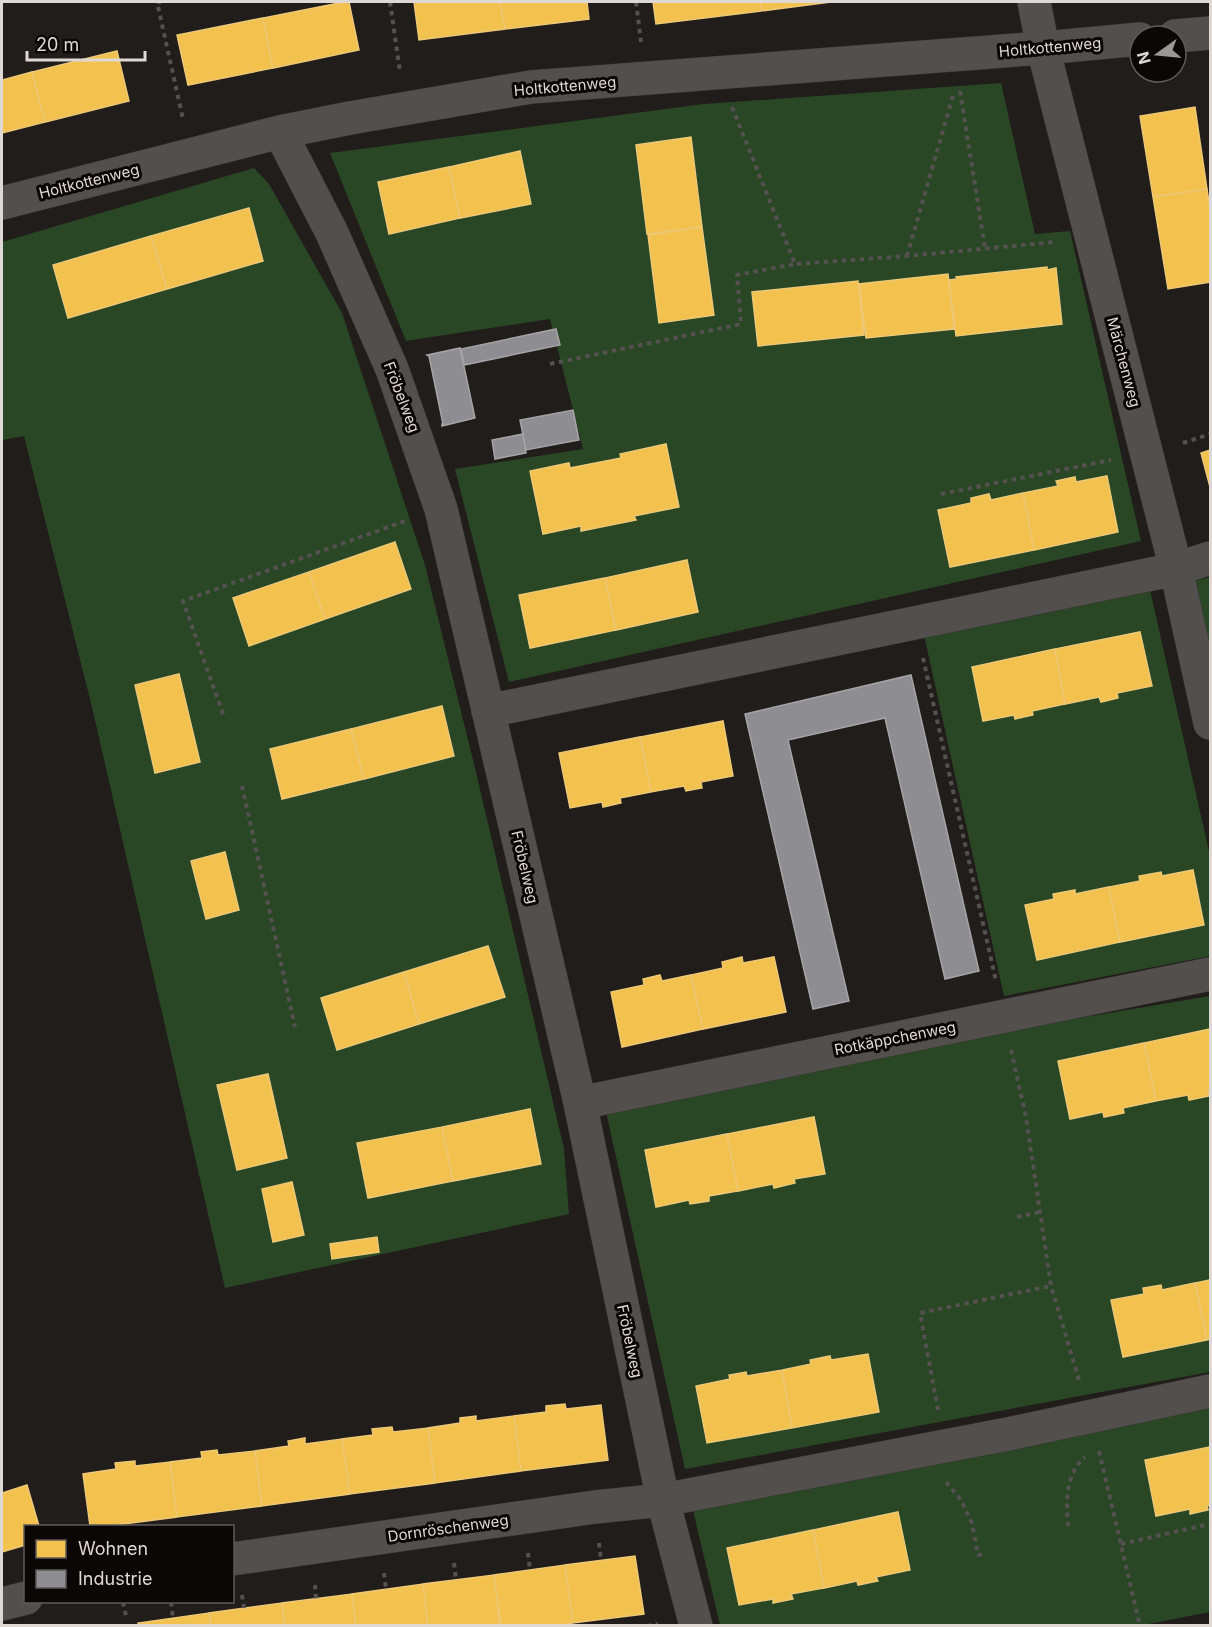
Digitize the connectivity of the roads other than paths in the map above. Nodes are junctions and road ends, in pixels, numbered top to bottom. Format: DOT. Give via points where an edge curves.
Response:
graph roads {
  1 [pos="1034,2"];
  2 [pos="1210,33"];
  3 [pos="1188,35"];
  4 [pos="1128,40"];
  5 [pos="1042,48"];
  6 [pos="280,132"];
  7 [pos="2,203"];
  8 [pos="1210,558"];
  9 [pos="1176,568"];
  10 [pos="488,711"];
  11 [pos="1210,723"];
  12 [pos="1210,974"];
  13 [pos="580,1103"];
  14 [pos="1210,1391"];
  15 [pos="663,1500"];
  16 [pos="234,1559"];
  17 [pos="24,1598"];
  18 [pos="2,1604"];
  19 [pos="696,1626"];
  1 -- 5 [label="street, Märchenweg"];
  2 -- 3 [label="street"];
  4 -- 5 [label="street, Holtkottenweg"];
  5 -- 6 [label="street, Holtkottenweg" via="956,67 718,73 531,87"];
  5 -- 9 [label="street, Märchenweg"];
  6 -- 7 [label="street, Holtkottenweg"];
  6 -- 10 [label="street, Fröbelweg" via="332,233 392,369 423,453 441,508"];
  8 -- 9 [label="street"];
  9 -- 10 [label="street"];
  9 -- 11 [label="street, Märchenweg"];
  10 -- 13 [label="street, Fröbelweg"];
  12 -- 13 [label="street, Rotkäppchenweg"];
  13 -- 15 [label="street, Fröbelweg"];
  14 -- 15 [label="street, Dornröschenweg"];
  15 -- 16 [label="street, Dornröschenweg"];
  15 -- 19 [label="street, Fröbelweg"];
  17 -- 18 [label="street"];
}
